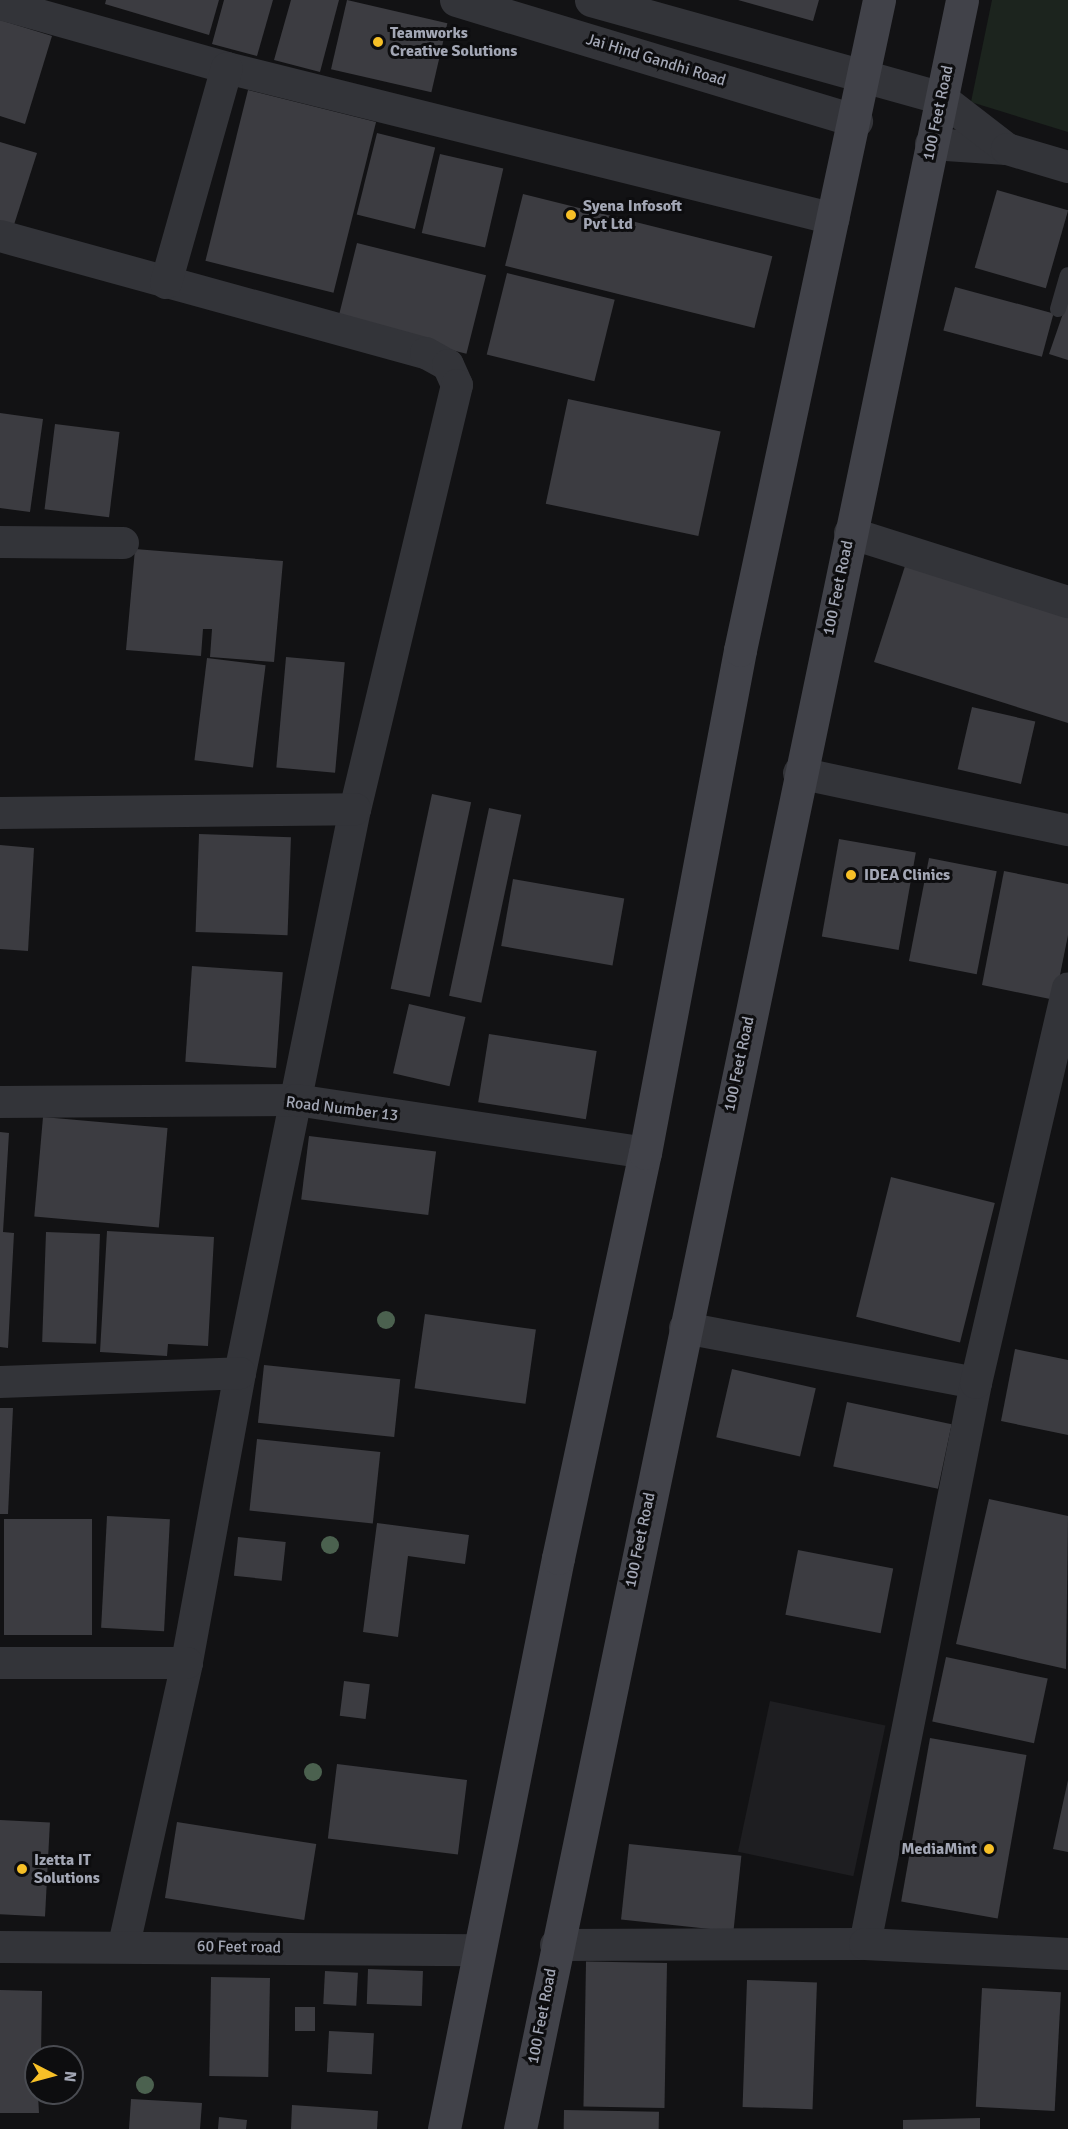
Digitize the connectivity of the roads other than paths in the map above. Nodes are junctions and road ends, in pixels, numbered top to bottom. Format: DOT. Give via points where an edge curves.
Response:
graph roads {
  1 [pos="456,0"];
  2 [pos="591,0"];
  3 [pos="879,0"];
  4 [pos="962,0"];
  5 [pos="0,4"];
  6 [pos="227,68"];
  7 [pos="862,78"];
  8 [pos="941,98"];
  9 [pos="856,122"];
  10 [pos="931,144"];
  11 [pos="1007,149"];
  12 [pos="1068,167"];
  13 [pos="834,219"];
  14 [pos="0,236"];
  15 [pos="1068,275"];
  16 [pos="166,283"];
  17 [pos="1058,309"];
  18 [pos="850,533"];
  19 [pos="0,542"];
  20 [pos="123,543"];
  21 [pos="1068,602"];
  22 [pos="799,773"];
  23 [pos="355,809"];
  24 [pos="0,813"];
  25 [pos="1068,830"];
  26 [pos="1068,989"];
  27 [pos="296,1100"];
  28 [pos="0,1102"];
  29 [pos="645,1153"];
  30 [pos="685,1328"];
  31 [pos="240,1373"];
  32 [pos="0,1382"];
  33 [pos="976,1383"];
  34 [pos="0,1663"];
  35 [pos="187,1663"];
  36 [pos="865,1944"];
  37 [pos="556,1945"];
  38 [pos="124,1946"];
  39 [pos="0,1947"];
  40 [pos="478,1950"];
  41 [pos="1068,1954"];
  42 [pos="444,2129"];
  43 [pos="519,2129"];
  1 -- 9 [label="street, Jai Hind Gandhi Road"];
  2 -- 7 [label="street"];
  3 -- 7 [label="main road"];
  4 -- 8 [label="main road, 100 Feet Road"];
  5 -- 6 [label="street"];
  6 -- 13 [label="street"];
  6 -- 16 [label="street"];
  7 -- 8 [label="street"];
  7 -- 9 [label="main road"];
  8 -- 10 [label="main road, 100 Feet Road"];
  8 -- 11 [label="street"];
  9 -- 13 [label="main road"];
  10 -- 11 [label="street"];
  10 -- 18 [label="main road, 100 Feet Road"];
  11 -- 12 [label="street"];
  13 -- 29 [label="main road" via="740,650"];
  14 -- 16 [label="street"];
  15 -- 17 [label="lane"];
  16 -- 23 [label="street" via="426,353 448,365 457,385"];
  18 -- 21 [label="street"];
  18 -- 22 [label="main road, 100 Feet Road"];
  19 -- 20 [label="street"];
  22 -- 25 [label="street"];
  22 -- 30 [label="main road, 100 Feet Road"];
  23 -- 24 [label="street"];
  23 -- 27 [label="street"];
  26 -- 33 [label="street"];
  27 -- 28 [label="street, Road Number 13"];
  27 -- 29 [label="street, Road Number 13"];
  27 -- 31 [label="street"];
  29 -- 40 [label="main road"];
  30 -- 33 [label="street"];
  30 -- 37 [label="main road, 100 Feet Road"];
  31 -- 32 [label="street"];
  31 -- 35 [label="street"];
  33 -- 36 [label="street"];
  34 -- 35 [label="street"];
  35 -- 38 [label="street"];
  36 -- 37 [label="street"];
  36 -- 41 [label="street"];
  37 -- 43 [label="main road, 100 Feet Road"];
  38 -- 39 [label="street, 60 Feet road"];
  38 -- 40 [label="street, 60 Feet road"];
  40 -- 42 [label="main road"];
}
